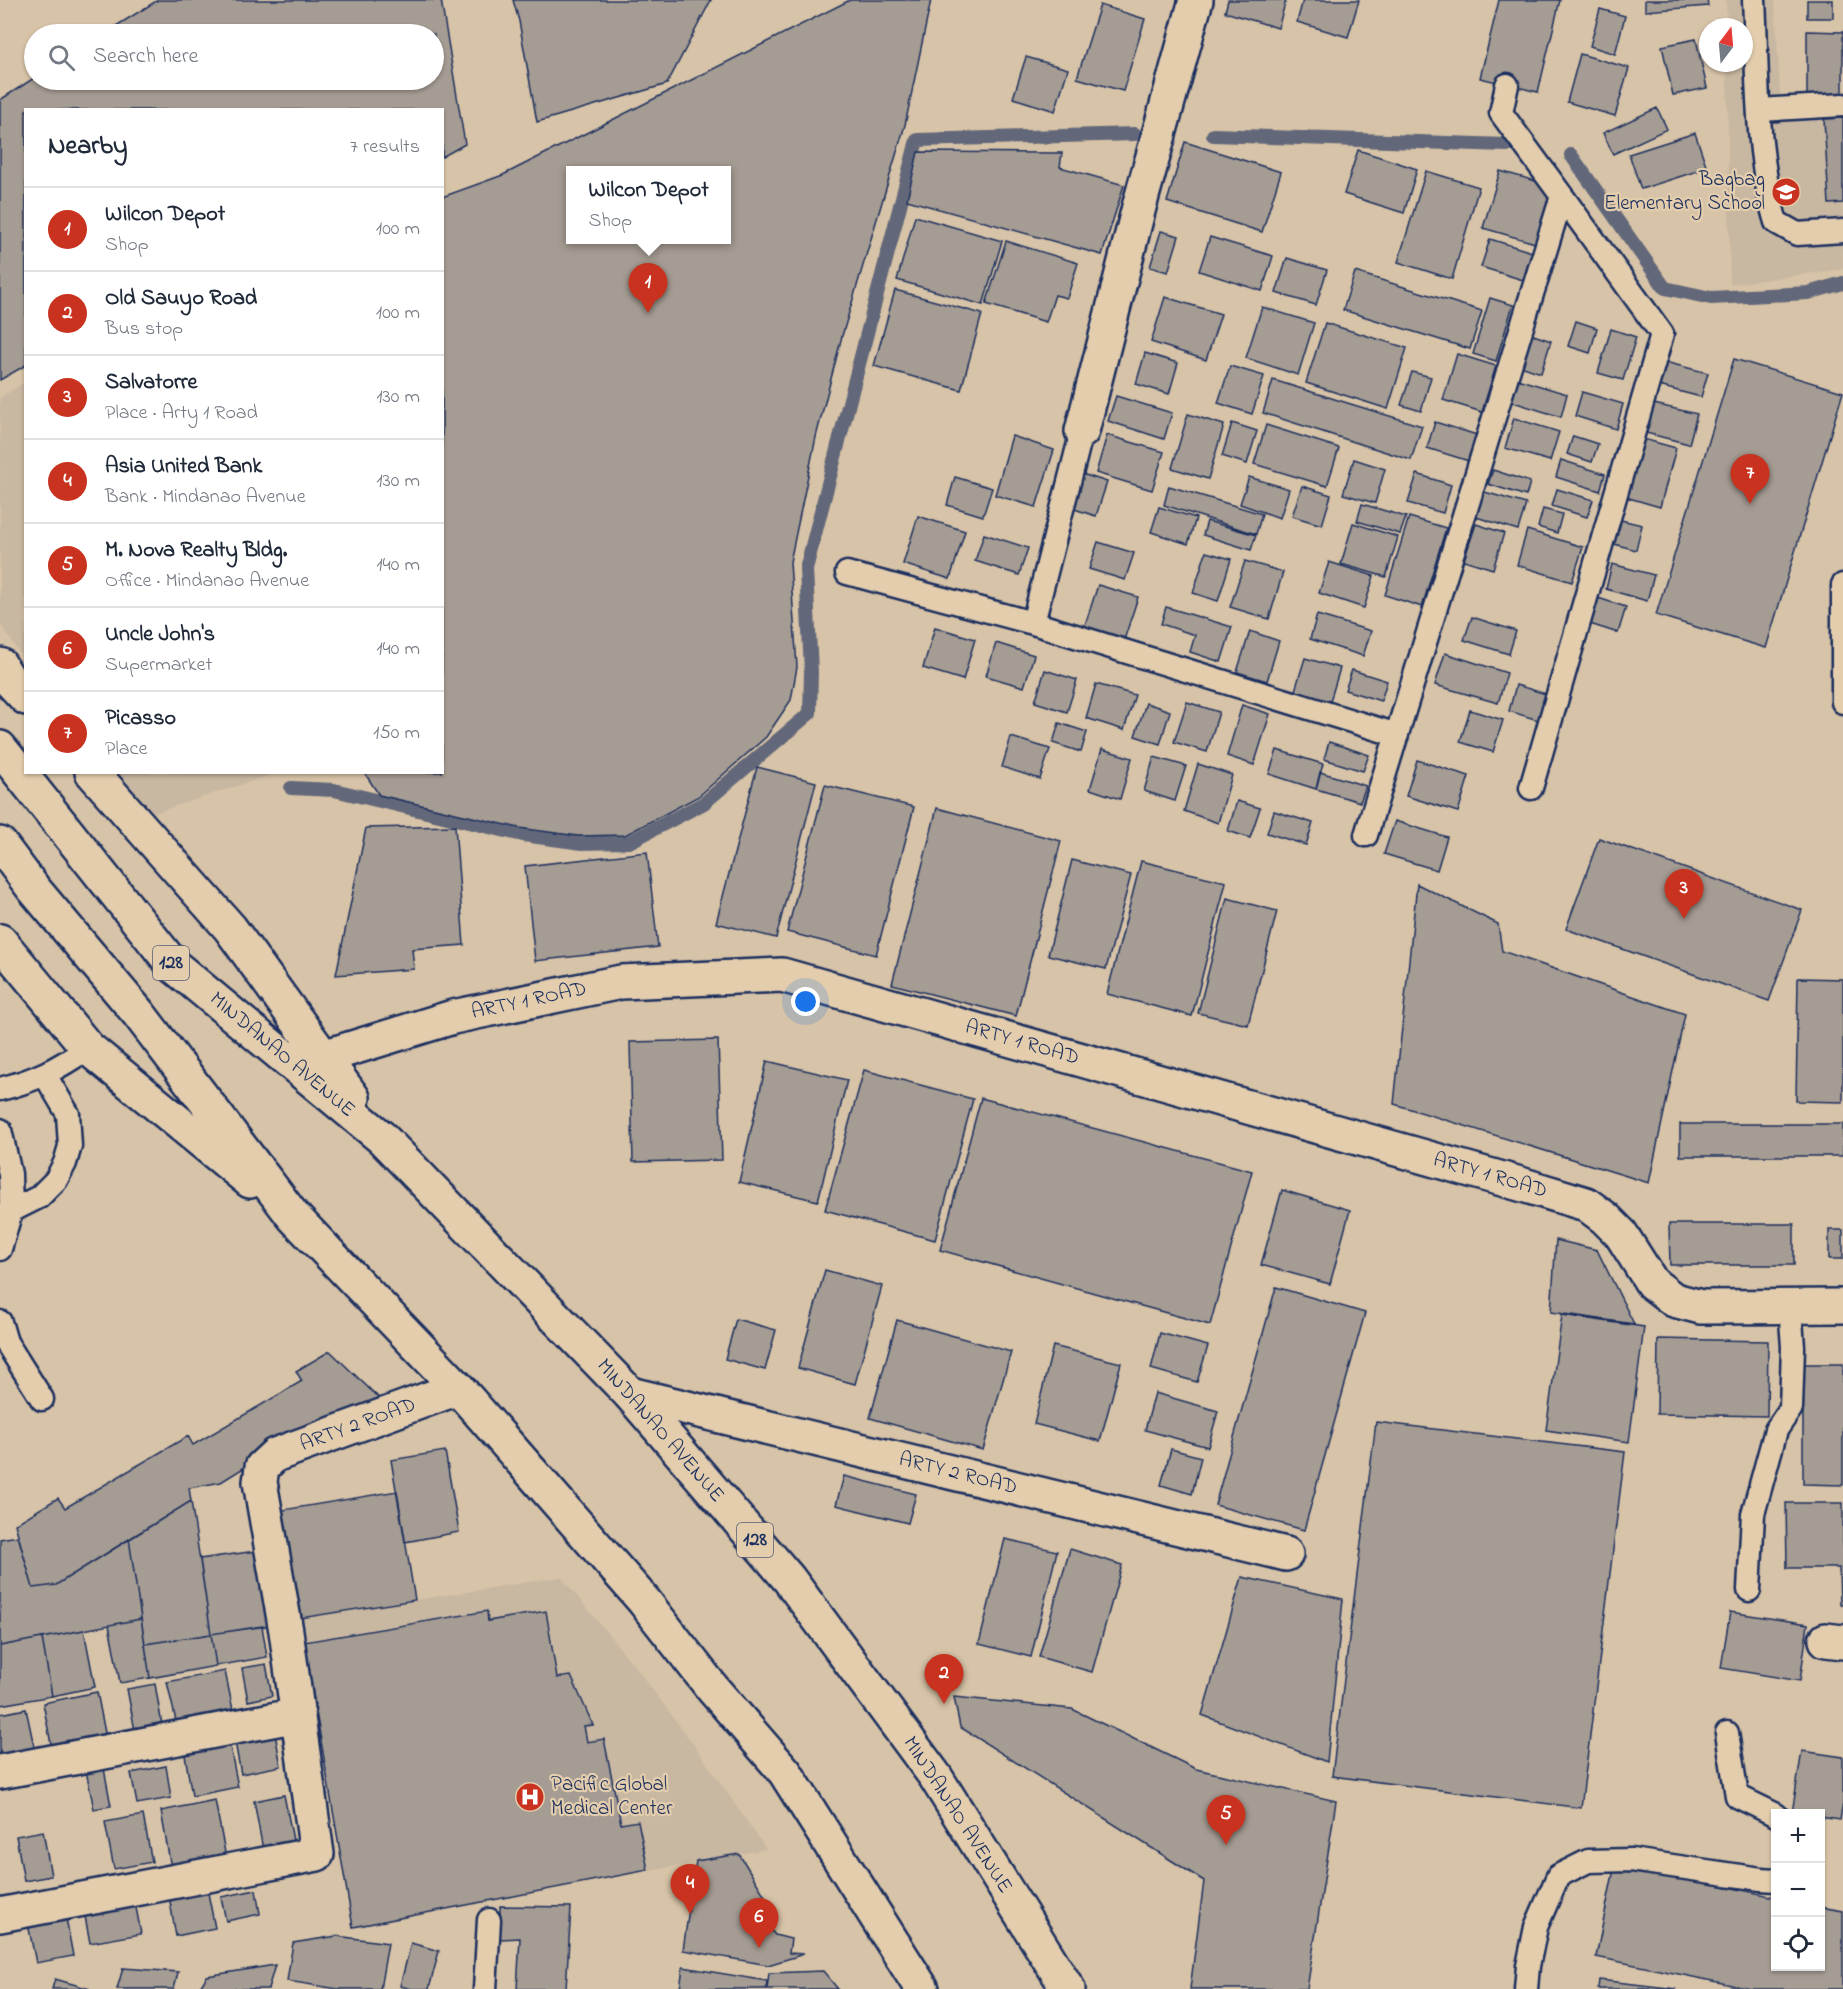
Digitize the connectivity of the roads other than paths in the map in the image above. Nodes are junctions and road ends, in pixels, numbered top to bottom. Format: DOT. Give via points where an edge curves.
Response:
graph roads {
  1 [pos="1196,0"];
  2 [pos="1754,0"];
  3 [pos="1507,85"];
  4 [pos="1843,105"];
  5 [pos="1760,110"];
  6 [pos="1562,196"];
  7 [pos="1843,231"];
  8 [pos="1082,431"];
  9 [pos="847,573"];
  10 [pos="1843,585"];
  11 [pos="1033,623"];
  12 [pos="0,665"];
  13 [pos="24,696"];
  14 [pos="1843,702"];
  15 [pos="1397,735"];
  16 [pos="0,748"];
  17 [pos="94,774"];
  18 [pos="1531,788"];
  19 [pos="1366,835"];
  20 [pos="0,844"];
  21 [pos="0,941"];
  22 [pos="88,1048"];
  23 [pos="323,1057"];
  24 [pos="45,1075"];
  25 [pos="0,1089"];
  26 [pos="0,1130"];
  27 [pos="382,1138"];
  28 [pos="10,1211"];
  29 [pos="293,1216"];
  30 [pos="0,1249"];
  31 [pos="1791,1306"];
  32 [pos="1843,1306"];
  33 [pos="0,1322"];
  34 [pos="458,1388"];
  35 [pos="630,1394"];
  36 [pos="42,1399"];
  37 [pos="1286,1554"];
  38 [pos="1749,1590"];
  39 [pos="298,1715"];
  40 [pos="1727,1733"];
  41 [pos="0,1772"];
  42 [pos="1771,1813"];
  43 [pos="1771,1880"];
  44 [pos="0,1915"];
  45 [pos="489,1920"];
  46 [pos="485,1989"];
  47 [pos="922,1989"];
  48 [pos="1068,1989"];
  49 [pos="1526,1989"];
  1 -- 8 [label="main road"];
  2 -- 5 [label="lane"];
  3 -- 6 [label="lane" via="1501,113"];
  4 -- 5 [label="lane"];
  5 -- 7 [label="lane" via="1769,200 1776,222 1797,234"];
  6 -- 15 [label="lane"];
  6 -- 18 [label="lane" via="1662,334"];
  8 -- 11 [label="lane"];
  9 -- 11 [label="lane"];
  10 -- 14 [label="lane"];
  11 -- 15 [label="lane"];
  12 -- 13 [label="main road"];
  15 -- 19 [label="lane"];
  16 -- 27 [label="main road, MINDANAO AVENUE / 128" via="174,966"];
  17 -- 23 [label="main road, MINDANAO AVENUE / 128" via="230,928"];
  20 -- 29 [label="main road" via="139,1014"];
  21 -- 22 [label="main road"];
  22 -- 24 [label="lane"];
  22 -- 29 [label="main road"];
  23 -- 27 [label="main road, MINDANAO AVENUE / 128"];
  23 -- 31 [label="main road, ARTY 1 ROAD" via="453,1017 621,982 782,975 1586,1204 1621,1234 1652,1283 1674,1300 1701,1307"];
  24 -- 25 [label="lane"];
  24 -- 28 [label="lane" via="68,1114 70,1146 56,1180 39,1197"];
  26 -- 28 [label="lane" via="10,1174"];
  27 -- 35 [label="main road, MINDANAO AVENUE / 128"];
  28 -- 30 [label="lane"];
  29 -- 34 [label="main road"];
  31 -- 32 [label="main road"];
  31 -- 38 [label="lane" via="1791,1408 1776,1430 1753,1514"];
  33 -- 36 [label="lane" via="6,1342"];
  34 -- 39 [label="main road, ARTY 2 ROAD" via="275,1455 262,1467 260,1482"];
  34 -- 47 [label="main road" via="644,1601 785,1772"];
  35 -- 37 [label="main road, ARTY 2 ROAD"];
  35 -- 48 [label="main road, MINDANAO AVENUE / 128" via="789,1579 935,1776"];
  39 -- 41 [label="main road"];
  39 -- 44 [label="main road" via="317,1854"];
  40 -- 42 [label="lane" via="1737,1796"];
  43 -- 49 [label="lane" via="1631,1860 1588,1861 1558,1876 1536,1927"];
  45 -- 46 [label="lane"];
}
